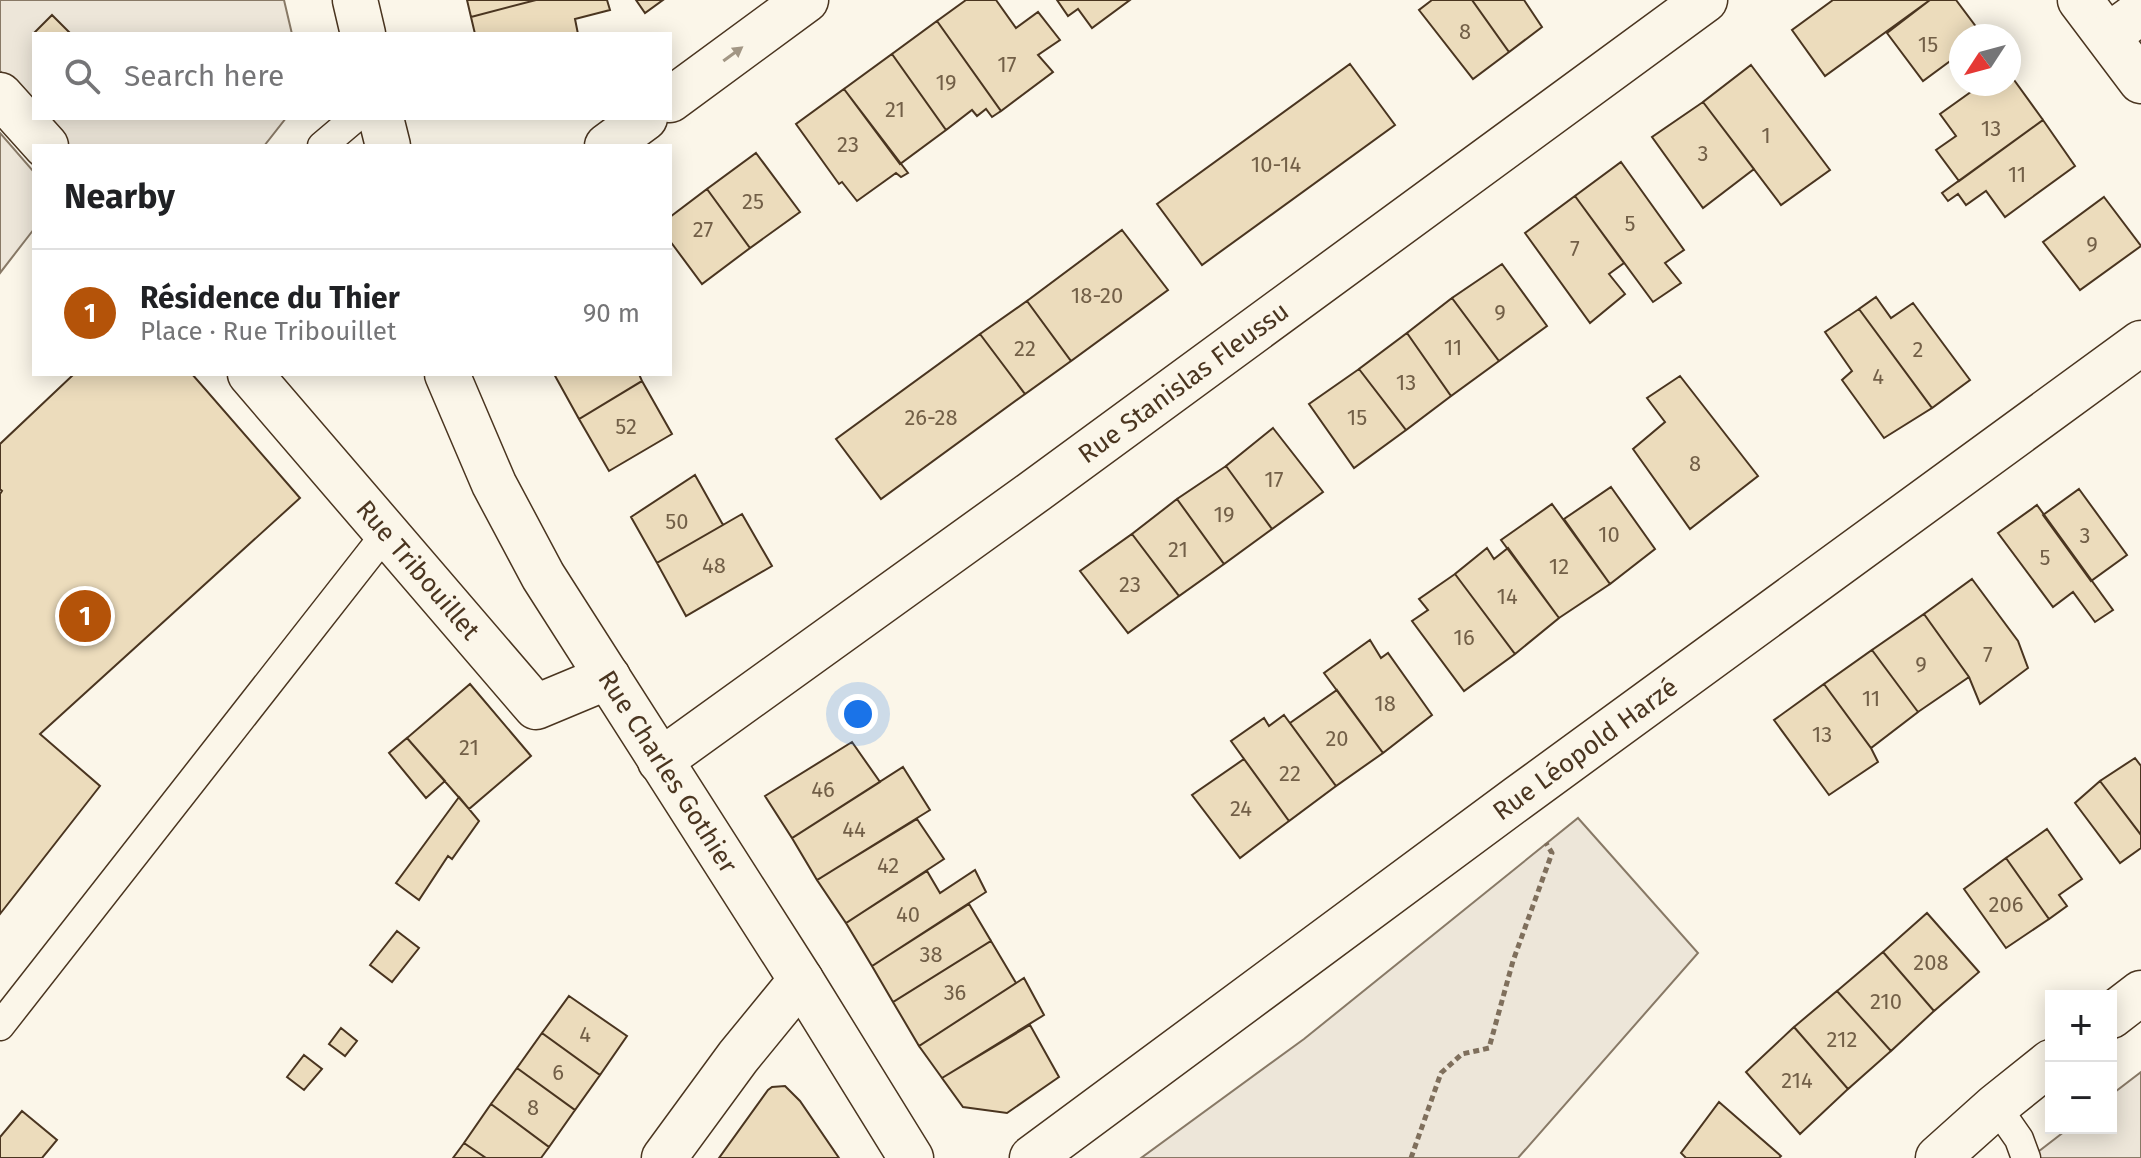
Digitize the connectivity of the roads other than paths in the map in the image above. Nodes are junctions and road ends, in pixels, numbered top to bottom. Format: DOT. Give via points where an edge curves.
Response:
graph roads {
  1 [pos="355,0"];
  2 [pos="806,0"];
  3 [pos="1705,0"];
  4 [pos="2080,0"];
  5 [pos="2124,24"];
  6 [pos="363,32"];
  7 [pos="2141,81"];
  8 [pos="0,95"];
  9 [pos="672,99"];
  10 [pos="353,120"];
  11 [pos="382,120"];
  12 [pos="642,120"];
  13 [pos="44,144"];
  14 [pos="324,144"];
  15 [pos="388,144"];
  16 [pos="610,144"];
  17 [pos="2141,343"];
  18 [pos="252,376"];
  19 [pos="448,376"];
  20 [pos="387,532"];
  21 [pos="608,677"];
  22 [pos="660,761"];
  23 [pos="801,980"];
  24 [pos="2141,993"];
  25 [pos="2117,1011"];
  26 [pos="0,1026"];
  27 [pos="2045,1067"];
  28 [pos="1996,1106"];
  29 [pos="664,1158"];
  30 [pos="911,1158"];
  31 [pos="1032,1158"];
  32 [pos="1938,1158"];
  33 [pos="2026,1158"];
  1 -- 6 [label="street"];
  9 -- 2 [label="street, one-way"];
  3 -- 22 [label="street, Rue Stanislas Fleussu"];
  4 -- 5 [label="street"];
  5 -- 7 [label="street"];
  8 -- 13 [label="street"];
  10 -- 14 [label="lane"];
  11 -- 15 [label="street"];
  12 -- 16 [label="street"];
  17 -- 31 [label="street, Rue Léopold Harzé"];
  18 -- 20 [label="street, Rue Tribouillet"];
  19 -- 21 [label="street, Rue Charles Gothier" via="543,576"];
  20 -- 21 [label="street, Rue Tribouillet" via="536,707"];
  20 -- 26 [label="lane"];
  21 -- 22 [label="street, Rue Charles Gothier"];
  22 -- 23 [label="street, Rue Charles Gothier"];
  23 -- 29 [label="street"];
  23 -- 30 [label="street, Rue Charles Gothier"];
  24 -- 25 [label="street"];
  27 -- 28 [label="street"];
  28 -- 32 [label="street"];
  28 -- 33 [label="lane"];
}
